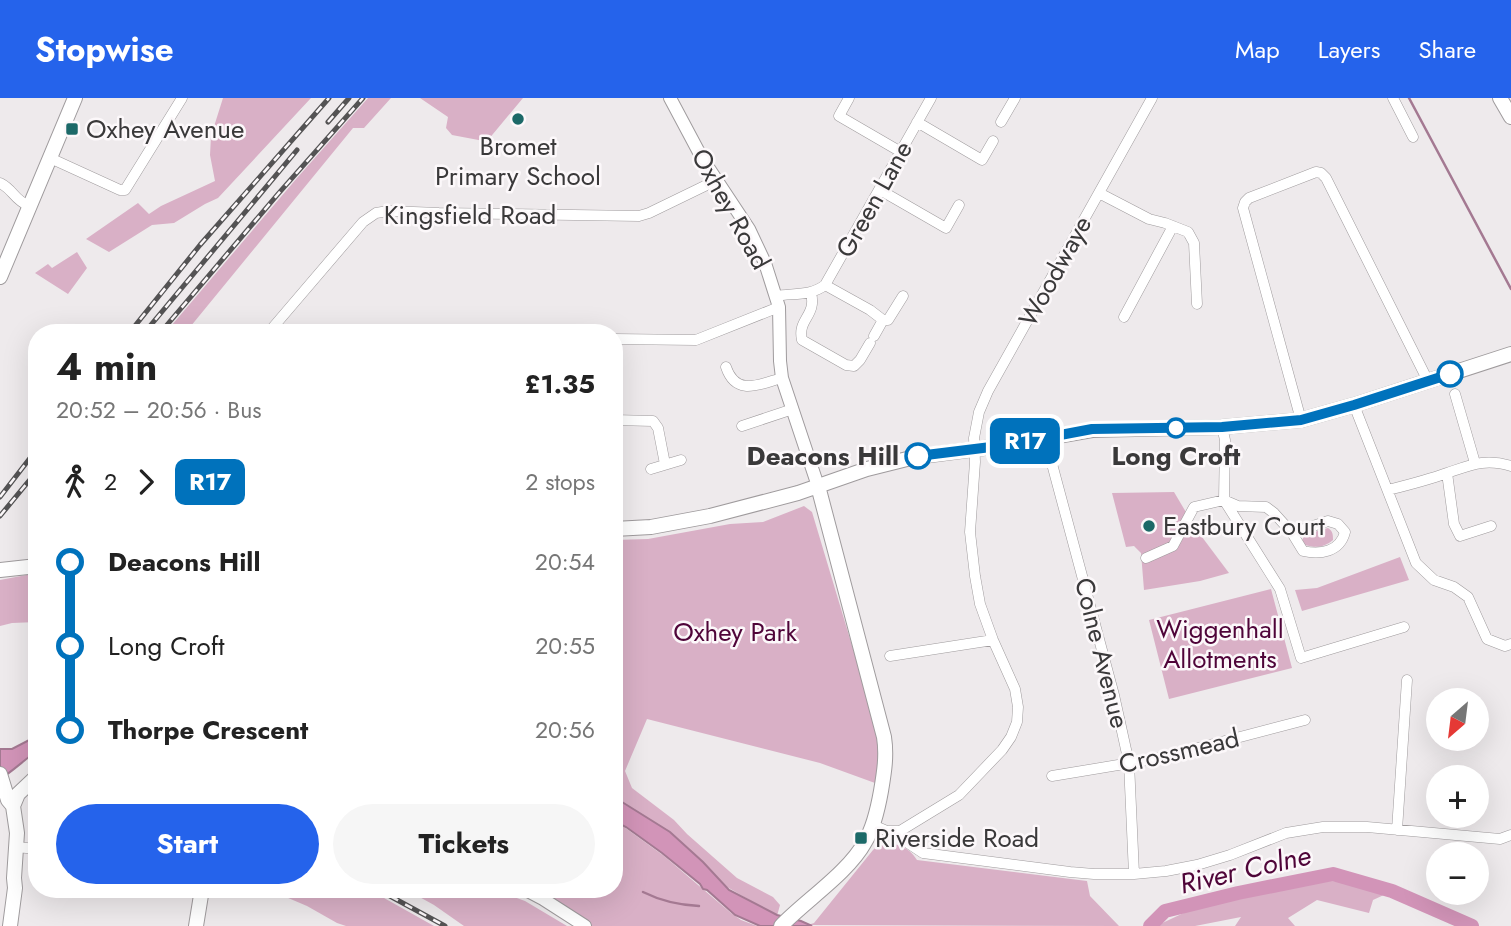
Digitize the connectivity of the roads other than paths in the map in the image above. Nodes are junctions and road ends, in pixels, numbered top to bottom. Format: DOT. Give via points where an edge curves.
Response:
graph roads {
  1 [pos="75,98"];
  2 [pos="182,98"];
  3 [pos="670,98"];
  4 [pos="849,98"];
  5 [pos="931,98"];
  6 [pos="1014,98"];
  7 [pos="1152,98"];
  8 [pos="1393,98"];
  9 [pos="1500,98"];
  10 [pos="1511,117"];
  11 [pos="917,122"];
  12 [pos="1001,122"];
  13 [pos="1413,137"];
  14 [pos="993,141"];
  15 [pos="901,152"];
  16 [pos="50,158"];
  17 [pos="717,180"];
  18 [pos="0,183"];
  19 [pos="880,190"];
  20 [pos="1099,193"];
  21 [pos="959,205"];
  22 [pos="29,206"];
  23 [pos="1172,226"];
  24 [pos="0,277"];
  25 [pos="825,285"];
  26 [pos="811,293"];
  27 [pos="903,296"];
  28 [pos="778,301"];
  29 [pos="1197,304"];
  30 [pos="1124,317"];
  31 [pos="883,320"];
  32 [pos="276,324"];
  33 [pos="623,340"];
  34 [pos="1511,354"];
  35 [pos="726,367"];
  36 [pos="782,378"];
  37 [pos="1428,381"];
  38 [pos="1455,394"];
  39 [pos="1354,405"];
  40 [pos="793,409"];
  41 [pos="623,420"];
  42 [pos="1301,420"];
  43 [pos="742,426"];
  44 [pos="1222,427"];
  45 [pos="1042,438"];
  46 [pos="973,450"];
  47 [pos="681,460"];
  48 [pos="1475,463"];
  49 [pos="665,464"];
  50 [pos="1511,466"];
  51 [pos="651,469"];
  52 [pos="1447,473"];
  53 [pos="817,486"];
  54 [pos="1388,490"];
  55 [pos="1224,500"];
  56 [pos="1491,526"];
  57 [pos="623,529"];
  58 [pos="1292,533"];
  59 [pos="1146,558"];
  60 [pos="28,567"];
  61 [pos="0,570"];
  62 [pos="1404,627"];
  63 [pos="993,640"];
  64 [pos="1511,644"];
  65 [pos="890,656"];
  66 [pos="1407,680"];
  67 [pos="1305,720"];
  68 [pos="1129,763"];
  69 [pos="1052,776"];
  70 [pos="1,777"];
  71 [pos="28,785"];
  72 [pos="23,790"];
  73 [pos="13,806"];
  74 [pos="873,825"];
  75 [pos="1397,830"];
  76 [pos="900,831"];
  77 [pos="1511,835"];
  78 [pos="16,847"];
  79 [pos="28,848"];
  80 [pos="1134,874"];
  81 [pos="200,898"];
  82 [pos="542,898"];
  83 [pos="785,922"];
  84 [pos="10,926"];
  85 [pos="195,926"];
  86 [pos="585,926"];
  1 -- 16 [label="main road"];
  2 -- 16 [label="street" via="125,190"];
  3 -- 17 [label="street, Oxhey Road"];
  4 -- 15 [label="street" via="839,116"];
  5 -- 11 [label="street, Green Lane"];
  6 -- 12 [label="street"];
  7 -- 20 [label="street, Woodwaye"];
  8 -- 13 [label="street"];
  9 -- 10 [label="main road"];
  11 -- 14 [label="street" via="982,160"];
  11 -- 15 [label="street, Green Lane"];
  15 -- 19 [label="street, Green Lane"];
  16 -- 22 [label="main road"];
  17 -- 28 [label="street, Oxhey Road" via="757,244"];
  17 -- 32 [label="street, Kingsfield Road" via="639,216 376,213 363,222"];
  18 -- 22 [label="street"];
  19 -- 21 [label="street" via="946,228"];
  19 -- 25 [label="street, Green Lane"];
  20 -- 23 [label="street"];
  20 -- 46 [label="street, Woodwaye" via="988,391 976,423"];
  22 -- 24 [label="main road"];
  23 -- 29 [label="street" via="1188,232 1195,243"];
  23 -- 30 [label="street"];
  25 -- 26 [label="street, Green Lane"];
  25 -- 31 [label="street"];
  26 -- 28 [label="street, Green Lane"];
  26 -- 31 [label="street" via="813,305 800,330 802,340 846,365 854,366 860,360"];
  27 -- 31 [label="street" via="890,318"];
  28 -- 33 [label="street, Green Lane" via="696,340"];
  28 -- 36 [label="street, Oxhey Road"];
  34 -- 37 [label="main road"];
  35 -- 36 [label="street" via="732,379 743,386"];
  36 -- 40 [label="street, Oxhey Road"];
  37 -- 39 [label="main road"];
  37 -- 42 [label="street" via="1326,178 1317,172 1249,198 1243,208"];
  38 -- 48 [label="street"];
  39 -- 42 [label="main road"];
  39 -- 54 [label="street"];
  40 -- 43 [label="street"];
  40 -- 53 [label="street, Oxhey Road"];
  41 -- 49 [label="street" via="653,421"];
  42 -- 44 [label="main road"];
  44 -- 45 [label="main road" via="1092,429"];
  44 -- 55 [label="street"];
  45 -- 46 [label="main road"];
  45 -- 68 [label="street, Colne Avenue"];
  46 -- 53 [label="main road" via="915,457"];
  46 -- 63 [label="street, Woodwaye" via="970,532 975,576"];
  47 -- 49 [label="street"];
  48 -- 50 [label="street"];
  48 -- 52 [label="street"];
  49 -- 51 [label="street"];
  52 -- 54 [label="street"];
  52 -- 56 [label="street" via="1460,536"];
  53 -- 57 [label="main road" via="710,516"];
  53 -- 74 [label="main road" via="884,737 885,768"];
  54 -- 64 [label="street" via="1416,563 1434,580 1468,597 1487,639"];
  55 -- 58 [label="street" via="1238,506 1266,506"];
  55 -- 59 [label="street" via="1194,507 1173,546"];
  55 -- 62 [label="street" via="1280,589 1301,657"];
  58 -- 58 [label="street" via="1303,551 1317,554 1343,541 1345,532 1328,521"];
  60 -- 61 [label="main road"];
  63 -- 65 [label="street"];
  63 -- 76 [label="street, Woodwaye" via="1015,689 1017,722 1011,737 959,795"];
  66 -- 75 [label="street"];
  67 -- 68 [label="street, Crossmead"];
  68 -- 69 [label="street, Crossmead"];
  68 -- 80 [label="street, Colne Avenue"];
  70 -- 72 [label="main road"];
  70 -- 73 [label="main road"];
  71 -- 72 [label="main road"];
  72 -- 73 [label="main road"];
  73 -- 78 [label="main road"];
  74 -- 76 [label="street"];
  74 -- 83 [label="main road" via="866,842 843,870"];
  75 -- 77 [label="street" via="1500,839"];
  75 -- 80 [label="street" via="1324,827 1286,833 1197,865"];
  76 -- 80 [label="street" via="905,841 923,853 1070,872"];
  78 -- 79 [label="street"];
  78 -- 84 [label="main road"];
  81 -- 85 [label="main road"];
  82 -- 86 [label="street"];
}
